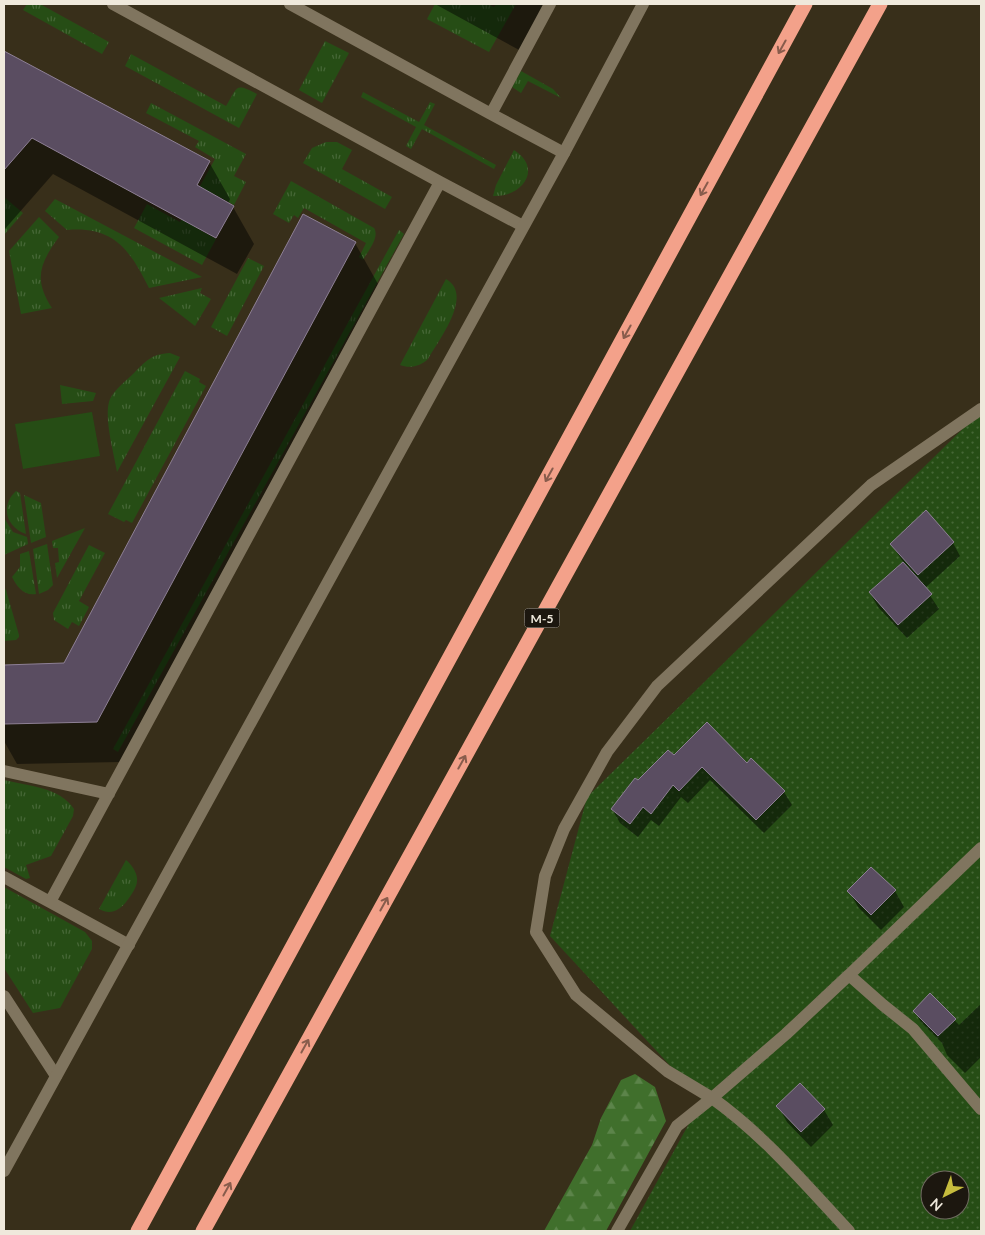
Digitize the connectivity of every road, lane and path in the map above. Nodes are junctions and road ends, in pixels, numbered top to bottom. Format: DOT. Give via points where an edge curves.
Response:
graph roads {
  1 [pos="113,4"];
  2 [pos="290,4"];
  3 [pos="550,4"];
  4 [pos="643,4"];
  5 [pos="805,4"];
  6 [pos="880,4"];
  7 [pos="491,114"];
  8 [pos="564,153"];
  9 [pos="440,182"];
  10 [pos="523,226"];
  11 [pos="981,410"];
  12 [pos="4,771"];
  13 [pos="108,794"];
  14 [pos="981,848"];
  15 [pos="4,877"];
  16 [pos="50,902"];
  17 [pos="129,945"];
  18 [pos="849,975"];
  19 [pos="4,996"];
  20 [pos="56,1076"];
  21 [pos="712,1098"];
  22 [pos="981,1109"];
  23 [pos="4,1170"];
  24 [pos="138,1231"];
  25 [pos="203,1231"];
  26 [pos="617,1231"];
  27 [pos="849,1231"];
  1 -- 9 [label="street"];
  2 -- 7 [label="street"];
  3 -- 7 [label="street"];
  4 -- 8 [label="street"];
  5 -- 24 [label="highway, one-way"];
  25 -- 6 [label="highway, М-5, one-way"];
  7 -- 8 [label="street"];
  8 -- 10 [label="street"];
  9 -- 10 [label="street"];
  9 -- 13 [label="street"];
  10 -- 17 [label="street"];
  11 -- 21 [label="street" via="871,485 657,686 607,752 564,829 545,876 536,932 576,995 667,1071"];
  12 -- 13 [label="street"];
  13 -- 16 [label="street"];
  14 -- 18 [label="street"];
  15 -- 16 [label="street"];
  16 -- 17 [label="street"];
  17 -- 20 [label="street"];
  18 -- 21 [label="street"];
  18 -- 22 [label="street" via="913,1029"];
  19 -- 20 [label="street"];
  20 -- 23 [label="street"];
  21 -- 26 [label="street" via="677,1126"];
  21 -- 27 [label="street" via="734,1113 789,1166"];
}
